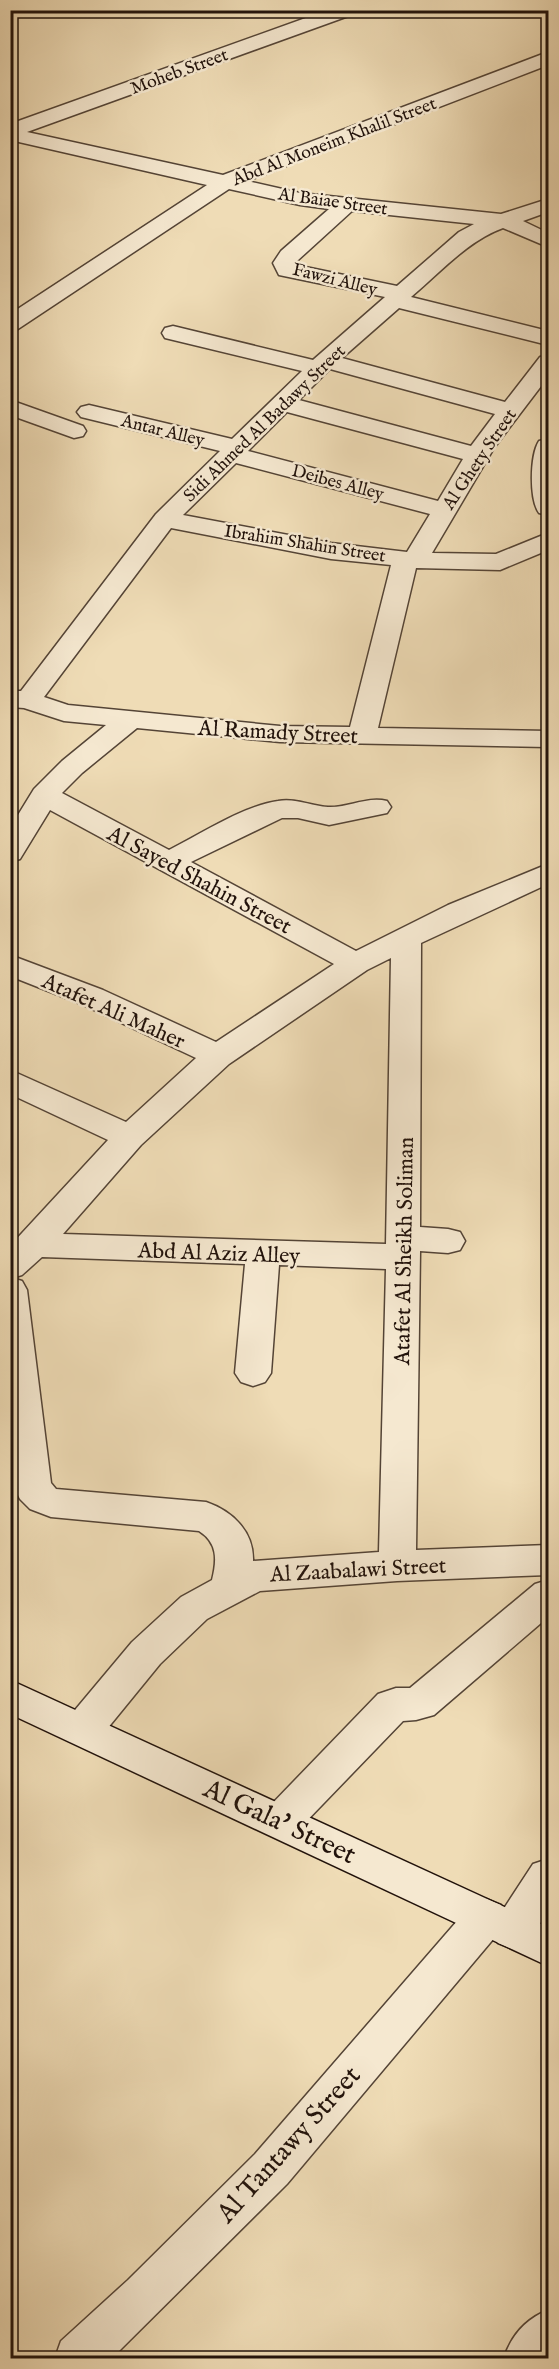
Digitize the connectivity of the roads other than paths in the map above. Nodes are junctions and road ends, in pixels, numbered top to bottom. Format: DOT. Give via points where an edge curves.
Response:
graph roads {
  1 [pos="346,10"];
  2 [pos="549,58"];
  3 [pos="10,132"];
  4 [pos="227,181"];
  5 [pos="346,205"];
  6 [pos="549,205"];
  7 [pos="506,221"];
  8 [pos="549,241"];
  9 [pos="398,297"];
  10 [pos="10,324"];
  11 [pos="173,333"];
  12 [pos="549,338"];
  13 [pos="549,362"];
  14 [pos="322,365"];
  15 [pos="282,403"];
  16 [pos="10,407"];
  17 [pos="511,411"];
  18 [pos="89,412"];
  19 [pos="74,431"];
  20 [pos="549,446"];
  21 [pos="234,451"];
  22 [pos="478,455"];
  23 [pos="549,508"];
  24 [pos="445,510"];
  25 [pos="165,519"];
  26 [pos="549,541"];
  27 [pos="410,559"];
  28 [pos="19,699"];
  29 [pos="130,720"];
  30 [pos="362,735"];
  31 [pos="549,739"];
  32 [pos="44,795"];
  33 [pos="377,807"];
  34 [pos="10,853"];
  35 [pos="169,862"];
  36 [pos="549,873"];
  37 [pos="406,937"];
  38 [pos="356,963"];
  39 [pos="10,964"];
  40 [pos="218,1056"];
  41 [pos="10,1082"];
  42 [pos="130,1137"];
  43 [pos="448,1241"];
  44 [pos="404,1248"];
  45 [pos="263,1253"];
  46 [pos="22,1255"];
  47 [pos="10,1290"];
  48 [pos="253,1373"];
  49 [pos="549,1560"];
  50 [pos="397,1566"];
  51 [pos="228,1590"];
  52 [pos="549,1595"];
  53 [pos="14,1705"];
  54 [pos="84,1728"];
  55 [pos="281,1821"];
  56 [pos="549,1877"];
  57 [pos="516,1932"];
  58 [pos="549,2332"];
  59 [pos="78,2358"];
  60 [pos="527,2358"];
  1 -- 3 [label="street, Moheb Street"];
  2 -- 4 [label="street, Abd Al Moneim Khalil Street"];
  3 -- 4 [label="street, Al Baiae Street"];
  4 -- 5 [label="street, Al Baiae Street" via="300,199"];
  4 -- 10 [label="street, Abd Al Moneim Khalil Street"];
  5 -- 7 [label="street, Al Baiae Street"];
  5 -- 9 [label="street, Fawzi Alley" via="289,256 284,263 287,270"];
  6 -- 7 [label="street, Sidi Ahmed Al Badawy Street"];
  7 -- 8 [label="street, Al Baiae Street"];
  7 -- 9 [label="street, Sidi Ahmed Al Badawy Street" via="467,237"];
  9 -- 12 [label="street"];
  9 -- 14 [label="street, Sidi Ahmed Al Badawy Street"];
  11 -- 14 [label="street"];
  13 -- 17 [label="street, Al Ghety Street"];
  14 -- 15 [label="street, Sidi Ahmed Al Badawy Street"];
  14 -- 17 [label="street"];
  15 -- 21 [label="street, Sidi Ahmed Al Badawy Street"];
  15 -- 22 [label="street"];
  16 -- 19 [label="street"];
  17 -- 22 [label="street, Al Ghety Street"];
  18 -- 21 [label="street, Antar Alley"];
  20 -- 23 [label="street" via="544,480"];
  21 -- 24 [label="street, Deibes Alley"];
  21 -- 25 [label="street, Sidi Ahmed Al Badawy Street"];
  22 -- 24 [label="street, Al Ghety Street"];
  24 -- 27 [label="street, Al Ghety Street"];
  25 -- 27 [label="street, Ibrahim Shahin Street" via="331,551"];
  25 -- 28 [label="street, Sidi Ahmed Al Badawy Street"];
  26 -- 27 [label="street, Ibrahim Shahin Street" via="500,562"];
  27 -- 30 [label="street, Al Ghety Street"];
  28 -- 29 [label="street, Al Ramady Street" via="64,713"];
  29 -- 30 [label="street, Al Ramady Street" via="280,734"];
  29 -- 32 [label="street"];
  30 -- 31 [label="street, Al Ramady Street"];
  32 -- 34 [label="street"];
  32 -- 35 [label="street, Al Sayed Shahin Street"];
  33 -- 35 [label="street" via="329,816 279,809"];
  35 -- 38 [label="street, Al Sayed Shahin Street"];
  36 -- 37 [label="street"];
  37 -- 38 [label="street"];
  37 -- 44 [label="street, Atafet Al Sheikh Soliman"];
  38 -- 40 [label="street"];
  39 -- 40 [label="street, Atafet Ali Maher"];
  40 -- 42 [label="street"];
  41 -- 42 [label="street"];
  42 -- 46 [label="street"];
  43 -- 44 [label="street, Abd Al Aziz Alley"];
  44 -- 45 [label="street, Abd Al Aziz Alley"];
  44 -- 50 [label="street, Atafet Al Sheikh Soliman"];
  45 -- 46 [label="street, Abd Al Aziz Alley"];
  45 -- 48 [label="street"];
  47 -- 51 [label="street" via="33,1489 51,1503 206,1517 229,1533 235,1552 235,1571"];
  49 -- 50 [label="street, Al Zaabalawi Street"];
  50 -- 51 [label="street, Al Zaabalawi Street" via="254,1576"];
  51 -- 54 [label="street, Al Zaabalawi Street" via="194,1608 146,1653"];
  52 -- 55 [label="street" via="420,1703 392,1706"];
  53 -- 54 [label="street, Al Gala' Street"];
  54 -- 55 [label="street, Al Gala' Street"];
  55 -- 57 [label="street, Al Gala' Street"];
  56 -- 57 [label="street, Al Tantawy Street"];
  57 -- 59 [label="street, Al Tantawy Street"];
  58 -- 60 [label="street"];
}
